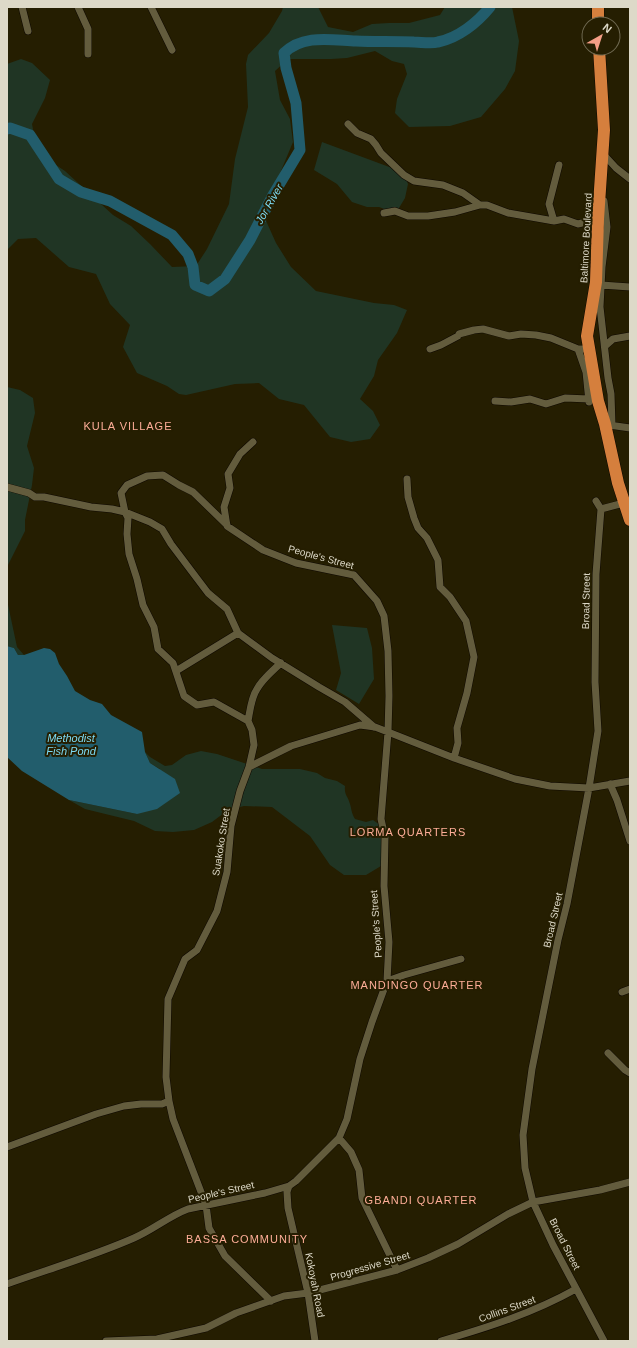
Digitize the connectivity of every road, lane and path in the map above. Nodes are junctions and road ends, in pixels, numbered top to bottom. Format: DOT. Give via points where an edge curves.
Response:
graph roads {
  1 [pos="22,7"];
  2 [pos="78,7"];
  3 [pos="152,7"];
  4 [pos="28,31"];
  5 [pos="172,50"];
  6 [pos="88,54"];
  7 [pos="599,56"];
  8 [pos="348,124"];
  9 [pos="604,130"];
  10 [pos="605,156"];
  11 [pos="559,165"];
  12 [pos="630,179"];
  13 [pos="480,205"];
  14 [pos="384,213"];
  15 [pos="598,219"];
  16 [pos="554,221"];
  17 [pos="601,285"];
  18 [pos="630,286"];
  19 [pos="630,336"];
  20 [pos="605,346"];
  21 [pos="430,349"];
  22 [pos="583,349"];
  23 [pos="495,401"];
  24 [pos="608,424"];
  25 [pos="630,428"];
  26 [pos="253,442"];
  27 [pos="407,480"];
  28 [pos="7,487"];
  29 [pos="596,501"];
  30 [pos="624,503"];
  31 [pos="601,509"];
  32 [pos="125,512"];
  33 [pos="630,520"];
  34 [pos="227,526"];
  35 [pos="238,633"];
  36 [pos="281,664"];
  37 [pos="176,671"];
  38 [pos="248,721"];
  39 [pos="375,727"];
  40 [pos="388,732"];
  41 [pos="454,758"];
  42 [pos="249,767"];
  43 [pos="630,781"];
  44 [pos="610,784"];
  45 [pos="589,788"];
  46 [pos="630,842"];
  47 [pos="461,959"];
  48 [pos="387,981"];
  49 [pos="630,989"];
  50 [pos="622,992"];
  51 [pos="608,1052"];
  52 [pos="630,1073"];
  53 [pos="169,1101"];
  54 [pos="339,1138"];
  55 [pos="7,1147"];
  56 [pos="630,1182"];
  57 [pos="289,1186"];
  58 [pos="533,1202"];
  59 [pos="206,1205"];
  60 [pos="397,1270"];
  61 [pos="7,1284"];
  62 [pos="576,1289"];
  63 [pos="308,1293"];
  64 [pos="271,1301"];
  65 [pos="157,1340"];
  66 [pos="106,1341"];
  67 [pos="315,1341"];
  68 [pos="441,1341"];
  69 [pos="604,1341"];
  1 -- 4 [label="street"];
  2 -- 6 [label="street" via="88,28"];
  3 -- 5 [label="street"];
  7 -- 9 [label="highway, Baltimore Boulevard"];
  8 -- 13 [label="street" via="357,133 372,139 381,153 404,175 414,180 443,184 463,193"];
  9 -- 10 [label="street"];
  9 -- 15 [label="highway, Baltimore Boulevard"];
  10 -- 12 [label="street"];
  10 -- 17 [label="street" via="602,174 607,227"];
  11 -- 16 [label="street" via="549,204"];
  13 -- 14 [label="street" via="428,216 408,216 395,211"];
  13 -- 16 [label="street"];
  15 -- 16 [label="street" via="578,224 564,220"];
  15 -- 22 [label="highway, Baltimore Boulevard" via="596,282"];
  17 -- 18 [label="street"];
  17 -- 20 [label="street" via="600,307"];
  19 -- 20 [label="street" via="613,339"];
  20 -- 24 [label="street" via="611,394"];
  21 -- 22 [label="street" via="441,346 459,334 483,329 509,336 521,334 551,338"];
  22 -- 23 [label="street" via="589,401 566,398 546,404 530,399"];
  22 -- 24 [label="highway, Baltimore Boulevard"];
  24 -- 25 [label="street"];
  24 -- 30 [label="highway, Baltimore Boulevard"];
  26 -- 34 [label="street" via="240,454 228,474 230,488 224,507"];
  27 -- 41 [label="street" via="408,497 416,523 428,538 438,560 440,587 466,622 474,657 457,728 458,743"];
  28 -- 32 [label="street" via="35,497"];
  29 -- 31 [label="street"];
  30 -- 31 [label="street"];
  30 -- 33 [label="highway, Baltimore Boulevard"];
  31 -- 45 [label="street, Broad Street" via="596,574 595,682 598,730"];
  32 -- 34 [label="street, People's Street" via="121,493 127,485 148,476 163,475 193,492"];
  32 -- 35 [label="street" via="162,529 208,593 227,609"];
  32 -- 37 [label="street, People's Street" via="128,518 129,554 143,605 154,627 158,649 173,663"];
  34 -- 40 [label="street, People's Street" via="263,550 296,563 354,575 377,600 384,616 388,651"];
  35 -- 36 [label="street"];
  35 -- 37 [label="street"];
  36 -- 38 [label="street" via="257,690 252,700"];
  36 -- 39 [label="street" via="345,702"];
  37 -- 38 [label="street, People's Street" via="184,696 196,705 214,702"];
  38 -- 42 [label="street, Suakoko Street" via="254,745"];
  39 -- 40 [label="street"];
  39 -- 42 [label="street" via="360,725 290,746"];
  40 -- 41 [label="street"];
  40 -- 48 [label="street, People's Street" via="381,819 385,837 384,886 389,942"];
  41 -- 45 [label="street" via="514,779 550,786"];
  42 -- 53 [label="street, Suakoko Street" via="231,826 227,872 217,911 197,950 185,959 168,998 166,1077"];
  43 -- 44 [label="street"];
  44 -- 45 [label="street"];
  44 -- 46 [label="street"];
  45 -- 58 [label="street, Broad Street" via="532,1069 523,1135 527,1181"];
  47 -- 48 [label="street"];
  48 -- 54 [label="street, People's Street" via="360,1059 347,1119"];
  49 -- 50 [label="street"];
  51 -- 52 [label="street"];
  53 -- 55 [label="street" via="162,1104 124,1106 89,1116"];
  53 -- 59 [label="street, Suakoko Street" via="173,1119"];
  54 -- 57 [label="street, People's Street"];
  54 -- 60 [label="street" via="351,1152 359,1170 362,1198"];
  56 -- 58 [label="street, Progressive Street"];
  57 -- 59 [label="street, People's Street"];
  57 -- 63 [label="street, Kokoyah Road" via="288,1208"];
  58 -- 60 [label="street, Progressive Street" via="458,1244"];
  58 -- 62 [label="street, Broad Street"];
  59 -- 61 [label="street, People's Street" via="179,1213 134,1238 100,1252"];
  59 -- 64 [label="street, Suakoko Street" via="209,1228 225,1256"];
  60 -- 63 [label="street, Progressive Street"];
  62 -- 68 [label="street, Collins Street" via="525,1314"];
  62 -- 69 [label="street, Broad Street"];
  63 -- 64 [label="street, Progressive Street" via="284,1296"];
  63 -- 67 [label="street, Kokoyah Road"];
  64 -- 65 [label="street, Progressive Street" via="236,1313 206,1328"];
  65 -- 66 [label="street, Progressive Street"];
}
